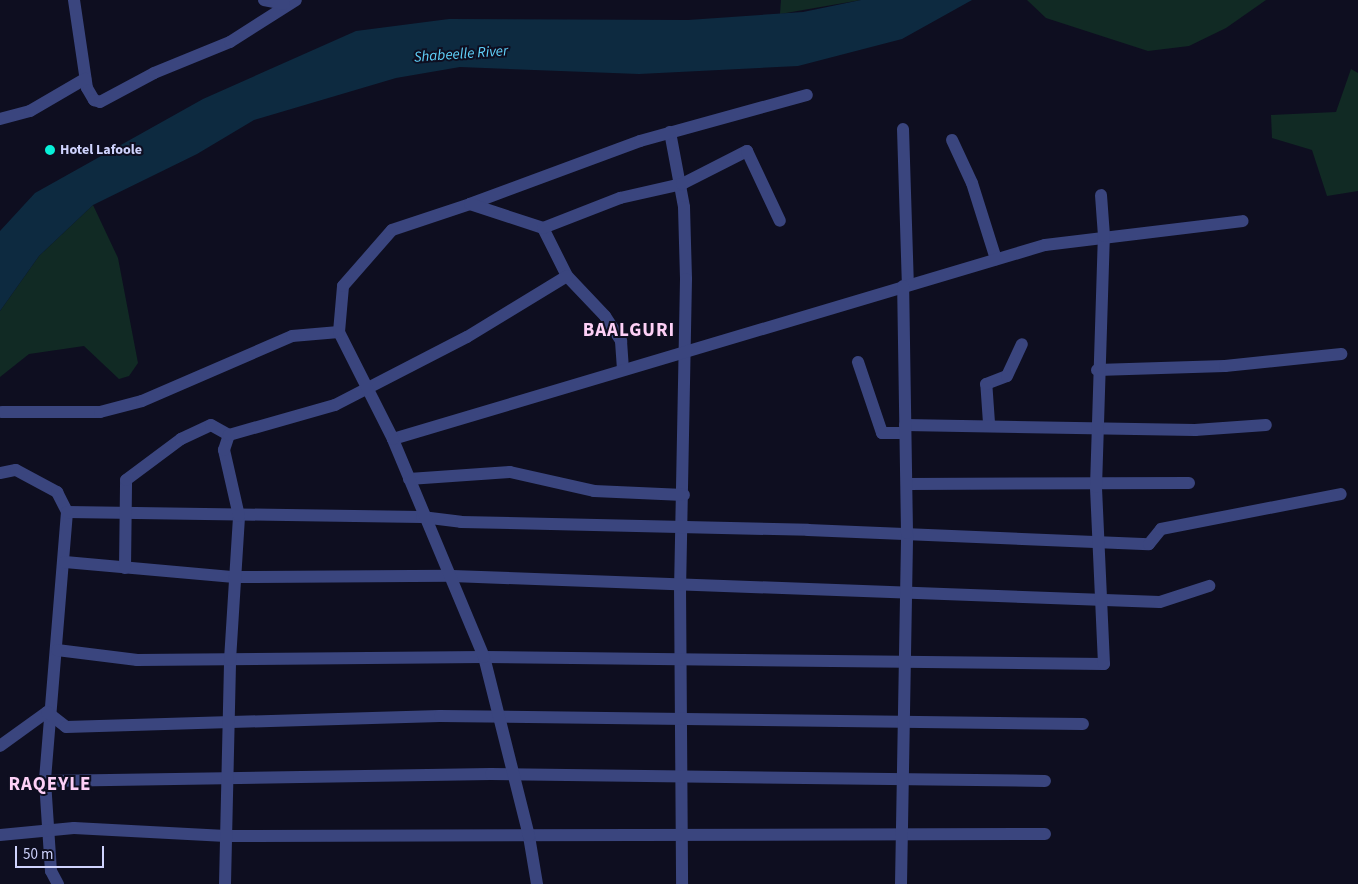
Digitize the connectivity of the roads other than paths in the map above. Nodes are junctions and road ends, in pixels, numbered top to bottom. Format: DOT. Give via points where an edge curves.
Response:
graph roads {
  1 [pos="74,0"];
  2 [pos="264,0"];
  3 [pos="290,2"];
  4 [pos="85,79"];
  5 [pos="807,95"];
  6 [pos="0,119"];
  7 [pos="903,129"];
  8 [pos="670,132"];
  9 [pos="952,140"];
  10 [pos="682,184"];
  11 [pos="1101,195"];
  12 [pos="470,204"];
  13 [pos="780,221"];
  14 [pos="1243,221"];
  15 [pos="542,228"];
  16 [pos="1104,236"];
  17 [pos="996,259"];
  18 [pos="567,276"];
  19 [pos="906,286"];
  20 [pos="340,332"];
  21 [pos="1022,344"];
  22 [pos="684,350"];
  23 [pos="1341,354"];
  24 [pos="858,362"];
  25 [pos="623,369"];
  26 [pos="1097,370"];
  27 [pos="366,389"];
  28 [pos="2,412"];
  29 [pos="989,423"];
  30 [pos="1266,425"];
  31 [pos="1100,427"];
  32 [pos="905,429"];
  33 [pos="229,435"];
  34 [pos="393,439"];
  35 [pos="0,473"];
  36 [pos="409,478"];
  37 [pos="1189,483"];
  38 [pos="907,484"];
  39 [pos="1096,487"];
  40 [pos="1341,494"];
  41 [pos="684,495"];
  42 [pos="125,511"];
  43 [pos="67,512"];
  44 [pos="239,516"];
  45 [pos="422,517"];
  46 [pos="684,527"];
  47 [pos="907,533"];
  48 [pos="1100,541"];
  49 [pos="65,562"];
  50 [pos="125,568"];
  51 [pos="452,576"];
  52 [pos="234,577"];
  53 [pos="680,585"];
  54 [pos="1209,586"];
  55 [pos="905,594"];
  56 [pos="1101,598"];
  57 [pos="57,650"];
  58 [pos="484,657"];
  59 [pos="684,658"];
  60 [pos="230,660"];
  61 [pos="904,662"];
  62 [pos="47,712"];
  63 [pos="502,720"];
  64 [pos="682,722"];
  65 [pos="1083,724"];
  66 [pos="231,725"];
  67 [pos="904,726"];
  68 [pos="0,746"];
  69 [pos="514,776"];
  70 [pos="682,779"];
  71 [pos="228,780"];
  72 [pos="905,780"];
  73 [pos="45,781"];
  74 [pos="1045,781"];
  75 [pos="48,833"];
  76 [pos="1045,834"];
  77 [pos="0,835"];
  78 [pos="226,836"];
  79 [pos="529,836"];
  80 [pos="684,836"];
  81 [pos="902,836"];
  82 [pos="58,884"];
  83 [pos="225,884"];
  84 [pos="537,884"];
  85 [pos="682,884"];
  86 [pos="901,884"];
  1 -- 4 [label="street"];
  2 -- 3 [label="street"];
  3 -- 4 [label="street" via="230,42 154,73 100,102 94,100"];
  4 -- 6 [label="street" via="30,111"];
  5 -- 8 [label="street"];
  7 -- 19 [label="street"];
  8 -- 10 [label="street"];
  8 -- 12 [label="street"];
  9 -- 17 [label="street" via="972,183"];
  10 -- 13 [label="street" via="748,151"];
  10 -- 15 [label="street" via="620,198"];
  10 -- 22 [label="street"];
  11 -- 16 [label="street"];
  12 -- 15 [label="street"];
  12 -- 20 [label="street" via="392,230 343,286"];
  14 -- 16 [label="street"];
  15 -- 18 [label="street"];
  16 -- 17 [label="street" via="1045,245"];
  16 -- 26 [label="street"];
  17 -- 19 [label="street"];
  18 -- 25 [label="street" via="605,316 621,341"];
  18 -- 27 [label="street" via="467,337"];
  19 -- 22 [label="street"];
  19 -- 32 [label="street"];
  20 -- 27 [label="street"];
  20 -- 28 [label="street" via="292,336 142,401 100,412"];
  21 -- 29 [label="street" via="1007,376 986,384"];
  22 -- 25 [label="street"];
  22 -- 41 [label="street"];
  23 -- 26 [label="street" via="1226,366"];
  24 -- 32 [label="street" via="882,433"];
  25 -- 34 [label="street"];
  26 -- 31 [label="street"];
  27 -- 33 [label="street" via="335,405"];
  27 -- 34 [label="street"];
  29 -- 31 [label="street"];
  29 -- 32 [label="street"];
  30 -- 31 [label="street" via="1195,430"];
  31 -- 39 [label="street"];
  32 -- 38 [label="street"];
  33 -- 42 [label="street" via="211,425 151,459 126,480"];
  33 -- 44 [label="street" via="224,450"];
  34 -- 36 [label="street"];
  35 -- 43 [label="street" via="16,470 57,492"];
  36 -- 41 [label="street" via="510,472 594,491"];
  36 -- 45 [label="street"];
  37 -- 39 [label="street"];
  38 -- 39 [label="street"];
  38 -- 47 [label="street"];
  39 -- 48 [label="street"];
  40 -- 48 [label="street" via="1161,529 1149,544"];
  41 -- 46 [label="street"];
  42 -- 43 [label="street"];
  42 -- 44 [label="street"];
  42 -- 50 [label="street"];
  43 -- 49 [label="street"];
  44 -- 45 [label="street"];
  44 -- 52 [label="street"];
  45 -- 46 [label="street" via="461,522"];
  45 -- 51 [label="street"];
  46 -- 47 [label="street"];
  46 -- 53 [label="street"];
  47 -- 48 [label="street"];
  47 -- 55 [label="street"];
  48 -- 56 [label="street"];
  49 -- 50 [label="street"];
  49 -- 57 [label="street"];
  50 -- 52 [label="street"];
  51 -- 52 [label="street"];
  51 -- 53 [label="street"];
  51 -- 58 [label="street"];
  52 -- 60 [label="street"];
  53 -- 55 [label="street"];
  53 -- 59 [label="street"];
  54 -- 56 [label="street" via="1160,602"];
  55 -- 56 [label="street"];
  55 -- 61 [label="street"];
  56 -- 61 [label="street" via="1104,664"];
  57 -- 60 [label="street" via="137,660"];
  57 -- 62 [label="street"];
  58 -- 59 [label="street"];
  58 -- 60 [label="street"];
  58 -- 63 [label="street"];
  59 -- 61 [label="street"];
  59 -- 64 [label="street"];
  60 -- 66 [label="street"];
  61 -- 67 [label="street"];
  62 -- 66 [label="street" via="66,727"];
  62 -- 68 [label="street"];
  62 -- 73 [label="street"];
  63 -- 64 [label="street"];
  63 -- 66 [label="street" via="440,716"];
  63 -- 69 [label="street"];
  64 -- 67 [label="street"];
  64 -- 70 [label="street"];
  65 -- 67 [label="street"];
  66 -- 71 [label="street"];
  67 -- 72 [label="street"];
  69 -- 70 [label="street"];
  69 -- 71 [label="street"];
  69 -- 79 [label="street"];
  70 -- 72 [label="street"];
  70 -- 80 [label="street"];
  71 -- 73 [label="street"];
  71 -- 78 [label="street"];
  72 -- 74 [label="street"];
  72 -- 81 [label="street"];
  73 -- 75 [label="street"];
  75 -- 77 [label="street"];
  75 -- 78 [label="street" via="74,828"];
  75 -- 82 [label="street" via="51,871"];
  76 -- 81 [label="street"];
  78 -- 79 [label="street"];
  78 -- 83 [label="street"];
  79 -- 80 [label="street"];
  79 -- 84 [label="street"];
  80 -- 81 [label="street"];
  80 -- 85 [label="street"];
  81 -- 86 [label="street"];
}
